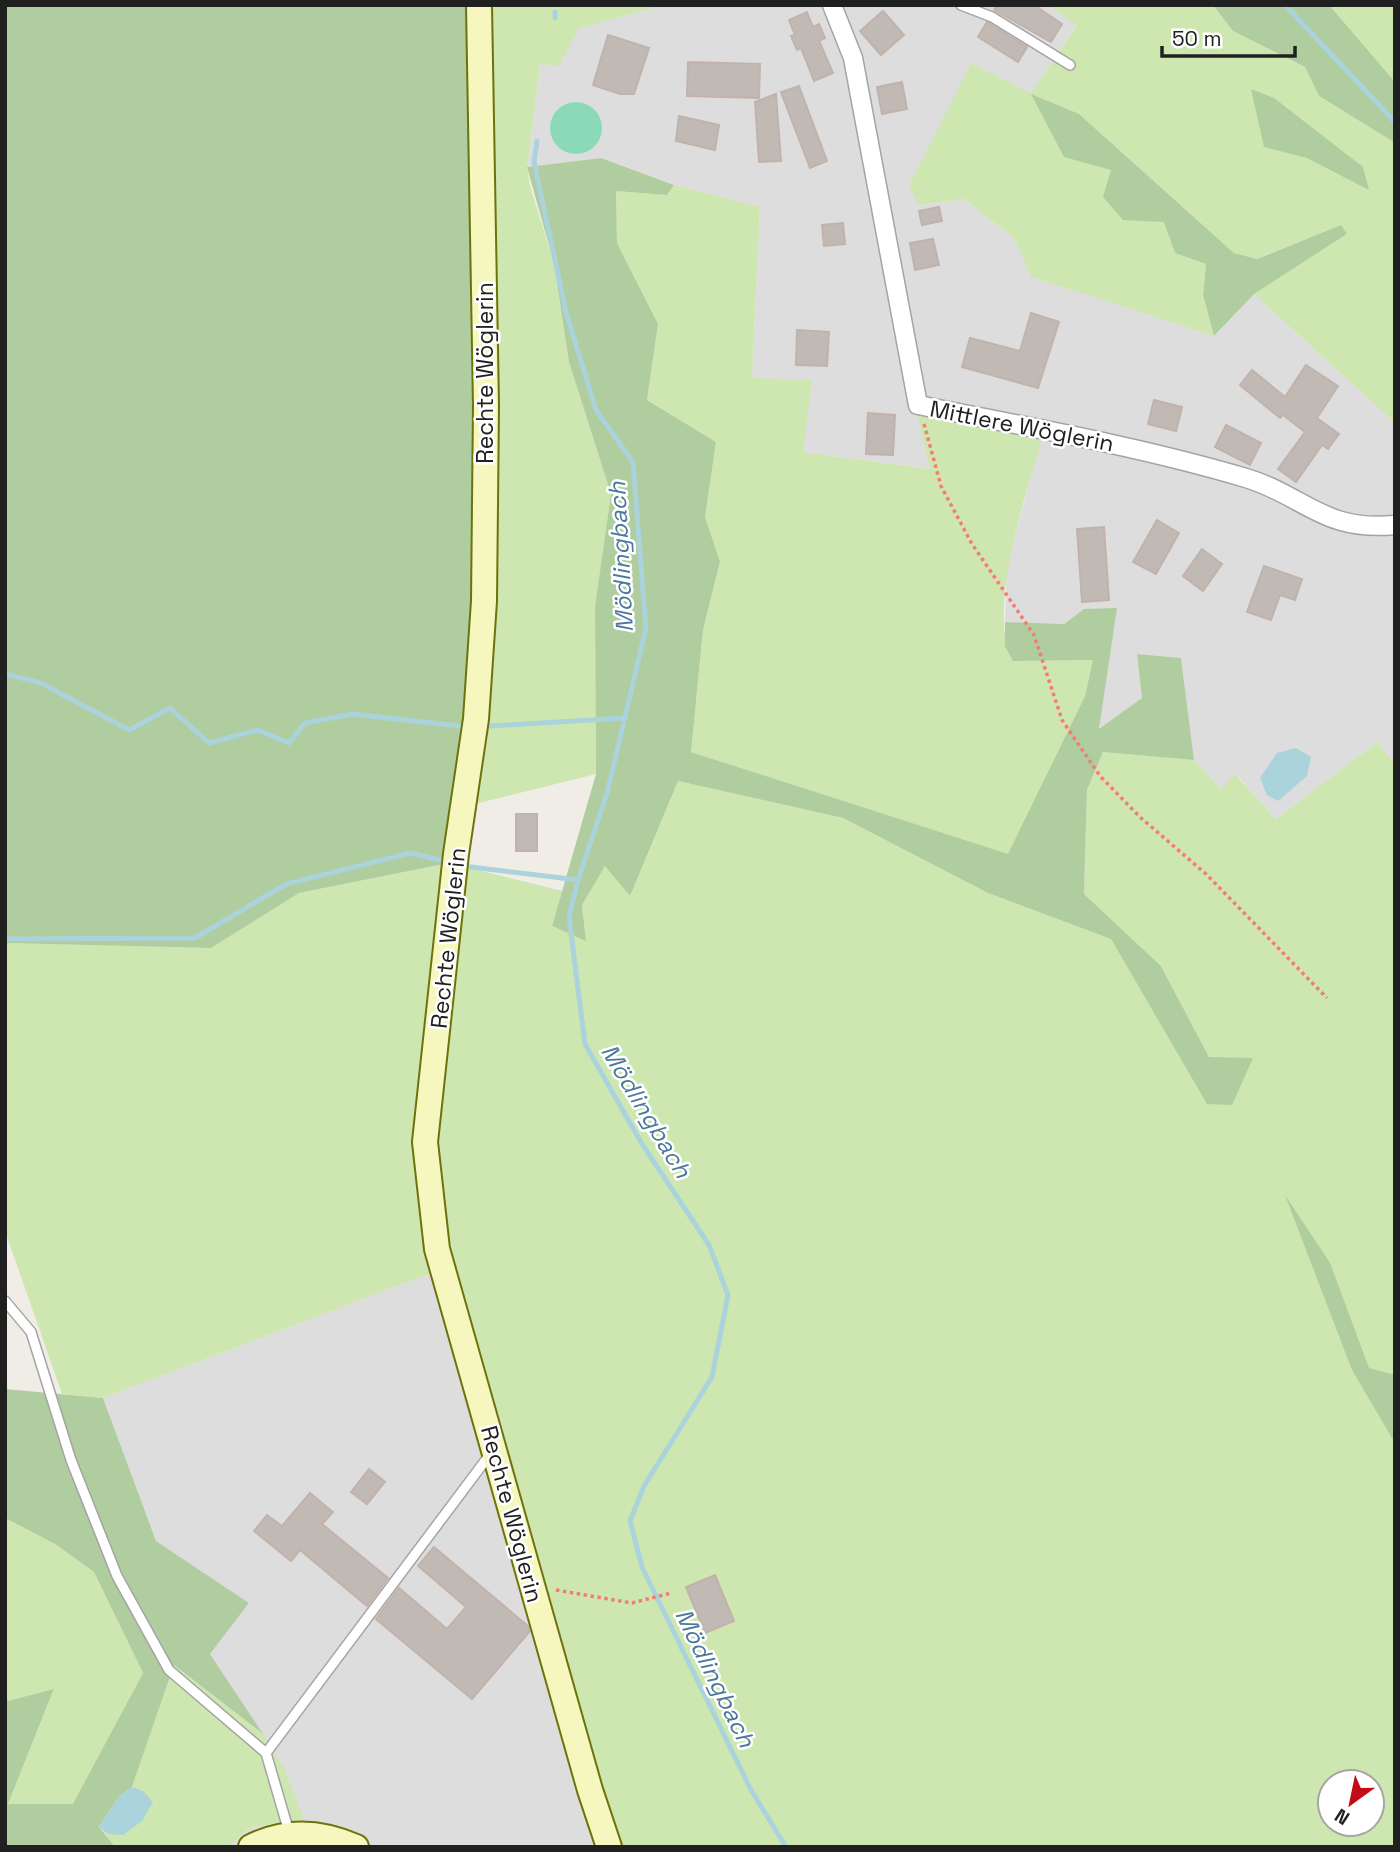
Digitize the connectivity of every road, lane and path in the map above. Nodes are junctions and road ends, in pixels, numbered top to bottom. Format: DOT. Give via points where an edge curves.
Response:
graph roads {
  1 [pos="479,5"];
  2 [pos="832,5"];
  3 [pos="961,5"];
  4 [pos="1070,65"];
  5 [pos="918,405"];
  6 [pos="1395,525"];
  7 [pos="1327,998"];
  8 [pos="5,1301"];
  9 [pos="495,1449"];
  10 [pos="532,1586"];
  11 [pos="670,1593"];
  12 [pos="266,1753"];
  13 [pos="289,1834"];
  14 [pos="251,1847"];
  15 [pos="356,1847"];
  16 [pos="609,1847"];
  1 -- 9 [label="main road, Rechte Wöglerin" via="486,406 484,601 476,719 456,854 425,1142 437,1249"];
  2 -- 5 [label="street, Mittlere Wöglerin" via="853,58"];
  3 -- 4 [label="lane" via="992,17"];
  5 -- 6 [label="street, Mittlere Wöglerin" via="1111,443 1249,479 1334,520 1367,528"];
  5 -- 7 [label="path" via="941,486 972,544 1034,635 1062,720 1092,765"];
  8 -- 12 [label="lane" via="31,1332 71,1460 117,1576 169,1670"];
  9 -- 10 [label="main road, Rechte Wöglerin"];
  9 -- 12 [label="lane"];
  10 -- 11 [label="path" via="632,1603"];
  10 -- 16 [label="main road, Rechte Wöglerin"];
  12 -- 13 [label="lane"];
  13 -- 14 [label="main road"];
  13 -- 15 [label="main road" via="323,1836"];
}
